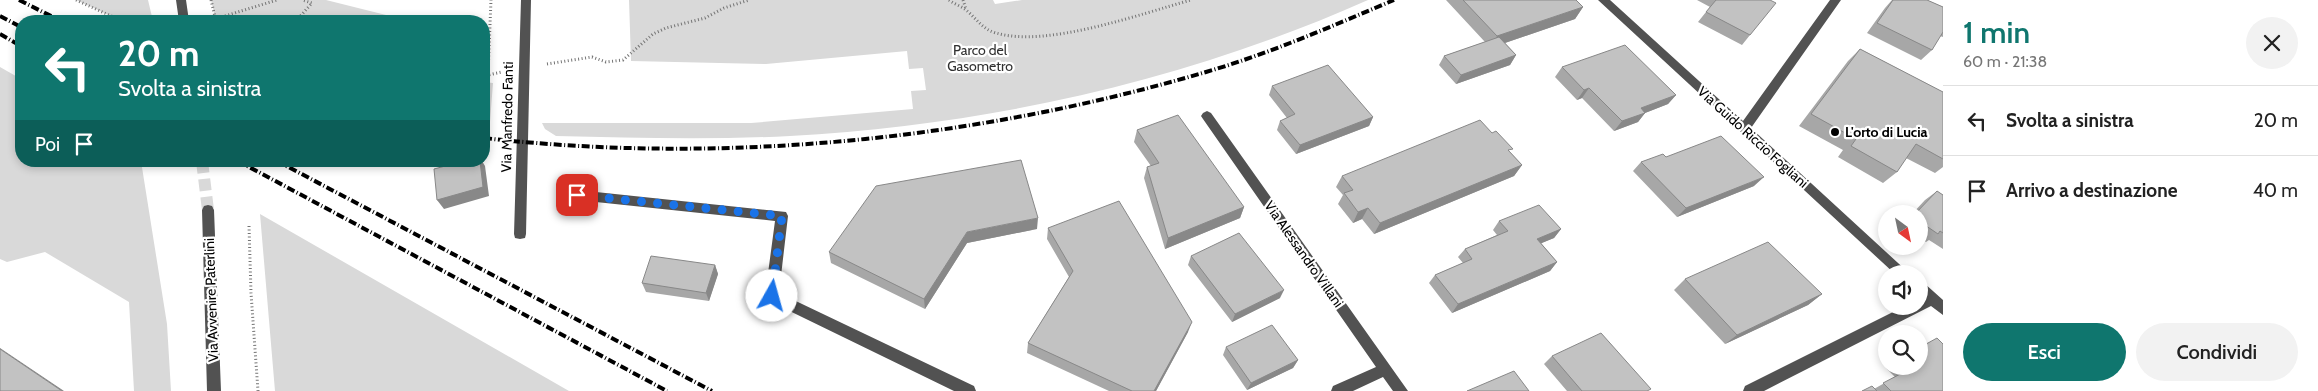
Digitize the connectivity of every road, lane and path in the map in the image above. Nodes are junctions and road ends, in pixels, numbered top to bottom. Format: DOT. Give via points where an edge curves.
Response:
graph roads {
  1 [pos="76,0"];
  2 [pos="180,0"];
  3 [pos="211,0"];
  4 [pos="277,0"];
  5 [pos="302,0"];
  6 [pos="491,0"];
  7 [pos="526,0"];
  8 [pos="749,0"];
  9 [pos="949,0"];
  10 [pos="963,0"];
  11 [pos="1191,0"];
  12 [pos="1603,0"];
  13 [pos="1836,0"];
  14 [pos="313,2"];
  15 [pos="966,10"];
  16 [pos="109,15"];
  17 [pos="183,15"];
  18 [pos="214,15"];
  19 [pos="230,15"];
  20 [pos="301,15"];
  21 [pos="490,25"];
  22 [pos="523,68"];
  23 [pos="490,74"];
  24 [pos="1207,116"];
  25 [pos="1744,129"];
  26 [pos="577,195"];
  27 [pos="208,210"];
  28 [pos="249,226"];
  29 [pos="520,234"];
  30 [pos="1894,265"];
  31 [pos="1928,295"];
  32 [pos="1932,299"];
  33 [pos="1943,309"];
  34 [pos="1385,369"];
  35 [pos="214,391"];
  36 [pos="258,391"];
  37 [pos="969,391"];
  38 [pos="1338,391"];
  39 [pos="1401,391"];
  40 [pos="1750,391"];
  1 -- 16 [label="path"];
  2 -- 17 [label="street"];
  3 -- 18 [label="path"];
  4 -- 19 [label="path"];
  5 -- 14 [label="path"];
  6 -- 21 [label="path"];
  7 -- 22 [label="street, Via Manfredo Fanti"];
  8 -- 22 [label="path" via="653,34 623,60 606,62 592,57"];
  9 -- 15 [label="path"];
  10 -- 15 [label="path"];
  11 -- 15 [label="path" via="1112,21 1030,37 1009,37 984,29"];
  12 -- 25 [label="street, Via Guido Riccio Fogliani"];
  13 -- 25 [label="street"];
  14 -- 20 [label="path"];
  22 -- 23 [label="path"];
  22 -- 29 [label="street, Via Manfredo Fanti"];
  24 -- 34 [label="street, Via Alessandro Villani"];
  25 -- 30 [label="street, Via Guido Riccio Fogliani"];
  26 -- 37 [label="street" via="782,216 772,296"];
  27 -- 35 [label="street, Via Avvenire Paterlini"];
  28 -- 36 [label="path"];
  31 -- 32 [label="street"];
  32 -- 33 [label="street"];
  32 -- 40 [label="street"];
  34 -- 38 [label="street"];
  34 -- 39 [label="street, Via Alessandro Villani"];
}
